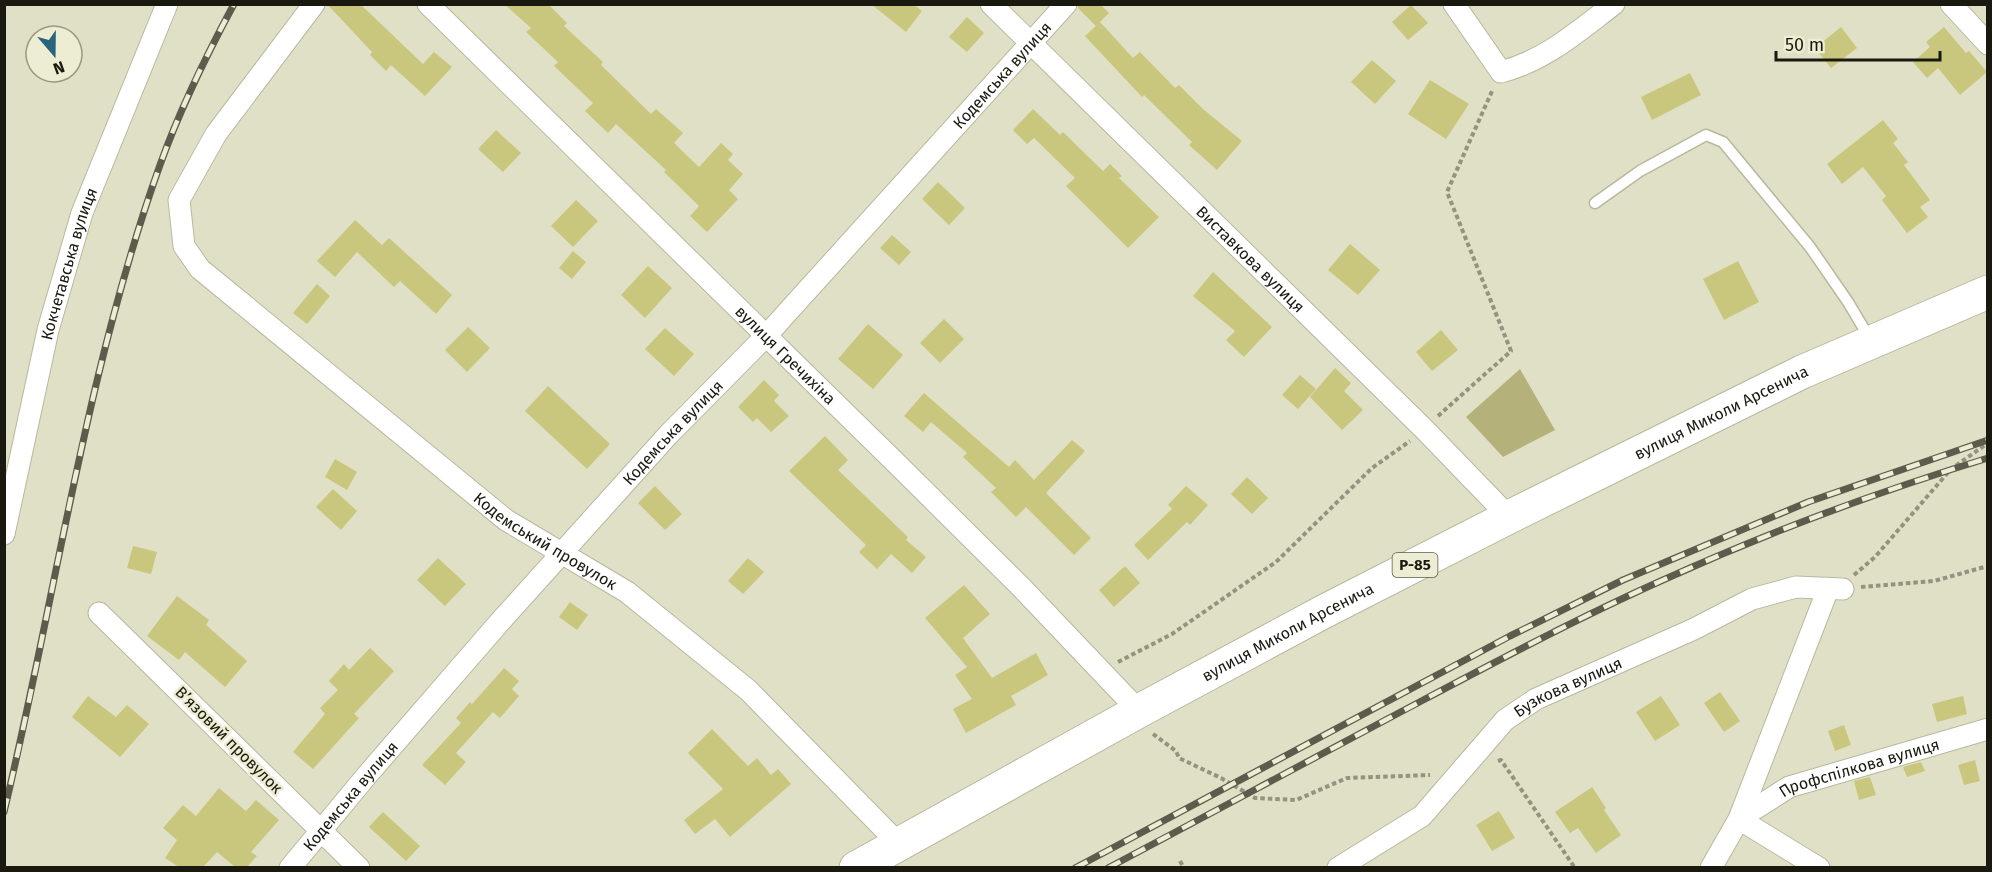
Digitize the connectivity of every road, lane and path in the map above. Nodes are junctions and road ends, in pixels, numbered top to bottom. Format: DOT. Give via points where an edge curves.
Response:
graph roads {
  1 [pos="167,4"];
  2 [pos="314,4"];
  3 [pos="428,4"];
  4 [pos="992,4"];
  5 [pos="1066,4"];
  6 [pos="1454,4"];
  7 [pos="1614,4"];
  8 [pos="1951,4"];
  9 [pos="1031,43"];
  10 [pos="1988,44"];
  11 [pos="1595,203"];
  12 [pos="1988,292"];
  13 [pos="765,337"];
  14 [pos="1872,342"];
  15 [pos="1988,443"];
  16 [pos="1509,517"];
  17 [pos="4,534"];
  18 [pos="562,552"];
  19 [pos="1988,566"];
  20 [pos="1835,589"];
  21 [pos="99,613"];
  22 [pos="1146,722"];
  23 [pos="1988,729"];
  24 [pos="1458,774"];
  25 [pos="1739,819"];
  26 [pos="320,830"];
  27 [pos="899,844"];
  28 [pos="1180,861"];
  29 [pos="290,867"];
  30 [pos="359,867"];
  31 [pos="856,867"];
  32 [pos="1184,867"];
  33 [pos="1338,867"];
  34 [pos="1575,867"];
  35 [pos="1711,867"];
  36 [pos="1819,867"];
  1 -- 17 [label="street, Кокчетавська вулиця" via="82,213 48,330"];
  2 -- 18 [label="street, Кодемський провулок" via="216,134 179,200 184,246 200,269 506,520"];
  3 -- 13 [label="street, вулиця Гречихіна"];
  4 -- 9 [label="street, Виставкова вулиця"];
  5 -- 9 [label="street, Кодемська вулиця"];
  6 -- 7 [label="street" via="1501,72 1545,56"];
  8 -- 10 [label="street"];
  9 -- 13 [label="street, Кодемська вулиця"];
  9 -- 16 [label="street, Виставкова вулиця"];
  11 -- 14 [label="lane" via="1640,171 1706,135 1723,142 1810,247"];
  12 -- 14 [label="main road, вулиця Миколи Арсенича / Р-85"];
  13 -- 18 [label="street, Кодемська вулиця" via="668,435"];
  13 -- 22 [label="street, вулиця Гречихіна" via="1021,586"];
  14 -- 16 [label="main road, вулиця Миколи Арсенича / Р-85" via="1802,372"];
  15 -- 20 [label="path" via="1951,469 1875,557"];
  16 -- 22 [label="main road, вулиця Миколи Арсенича / Р-85" via="1323,612"];
  18 -- 26 [label="street, Кодемська вулиця"];
  18 -- 27 [label="street, Кодемський провулок" via="627,592 748,690"];
  19 -- 20 [label="path" via="1934,581"];
  20 -- 24 [label="street, Бузкова вулиця" via="1796,587 1752,599 1536,699 1505,720"];
  20 -- 25 [label="street, Профспілкова вулиця"];
  21 -- 26 [label="street, Вʼязовий провулок"];
  22 -- 24 [label="path" via="1176,750 1179,758 1255,798 1296,800 1347,778"];
  22 -- 27 [label="main road, вулиця Миколи Арсенича / Р-85"];
  23 -- 25 [label="street, Профспілкова вулиця" via="1789,787"];
  24 -- 33 [label="street, Бузкова вулиця" via="1422,816"];
  24 -- 34 [label="path" via="1501,759"];
  25 -- 35 [label="street, Профспілкова вулиця"];
  25 -- 36 [label="street"];
  26 -- 29 [label="street, Кодемська вулиця"];
  26 -- 30 [label="street, Вʼязовий провулок"];
  27 -- 31 [label="main road, вулиця Миколи Арсенича / Р-85"];
  28 -- 32 [label="path"];
}
